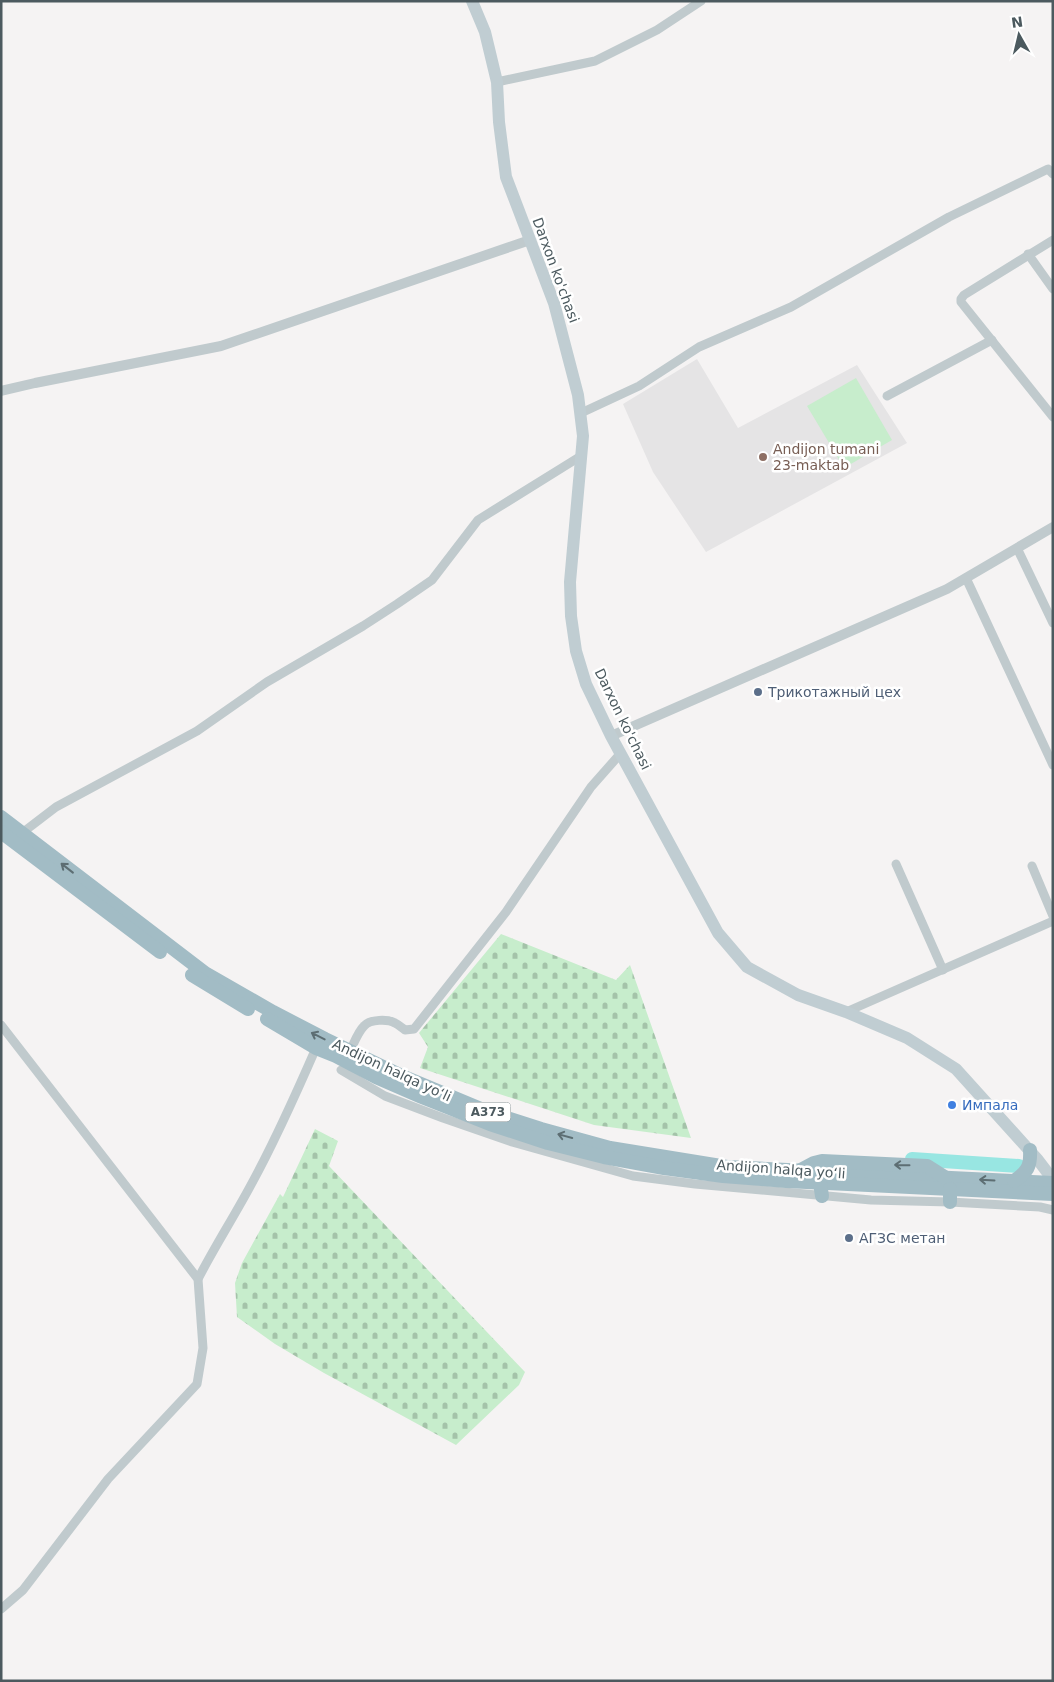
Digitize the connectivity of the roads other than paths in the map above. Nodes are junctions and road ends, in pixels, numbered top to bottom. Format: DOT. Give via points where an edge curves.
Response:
graph roads {
  1 [pos="472,1"];
  2 [pos="702,1"];
  3 [pos="497,82"];
  4 [pos="1053,174"];
  5 [pos="530,240"];
  6 [pos="1053,240"];
  7 [pos="1028,254"];
  8 [pos="1053,289"];
  9 [pos="992,340"];
  10 [pos="1,391"];
  11 [pos="887,396"];
  12 [pos="581,413"];
  13 [pos="1053,417"];
  14 [pos="582,456"];
  15 [pos="1053,527"];
  16 [pos="1017,548"];
  17 [pos="966,578"];
  18 [pos="1053,623"];
  19 [pos="611,736"];
  20 [pos="621,753"];
  21 [pos="1053,765"];
  22 [pos="1,817"];
  23 [pos="1,832"];
  24 [pos="22,833"];
  25 [pos="896,864"];
  26 [pos="1032,866"];
  27 [pos="1053,916"];
  28 [pos="1053,921"];
  29 [pos="943,970"];
  30 [pos="846,1012"];
  31 [pos="1,1025"];
  32 [pos="316,1048"];
  33 [pos="350,1051"];
  34 [pos="336,1056"];
  35 [pos="341,1070"];
  36 [pos="1030,1150"];
  37 [pos="1014,1181"];
  38 [pos="1053,1181"];
  39 [pos="821,1189"];
  40 [pos="949,1190"];
  41 [pos="1053,1194"];
  42 [pos="1053,1210"];
  43 [pos="198,1279"];
  44 [pos="1,1609"];
  1 -- 3 [label="main road, Darxon ko'chasi"];
  2 -- 3 [label="street" via="657,30 595,61"];
  3 -- 5 [label="main road, Darxon ko'chasi" via="506,178"];
  4 -- 12 [label="street" via="1048,169 949,217 791,307 699,348 639,386"];
  5 -- 10 [label="street" via="221,346"];
  5 -- 12 [label="main road, Darxon ko'chasi" via="554,303"];
  6 -- 7 [label="street"];
  7 -- 8 [label="street"];
  7 -- 9 [label="street" via="961,300"];
  9 -- 11 [label="street"];
  9 -- 13 [label="street"];
  12 -- 14 [label="main road, Darxon ko'chasi"];
  14 -- 19 [label="main road, Darxon ko'chasi" via="570,582 571,616 576,651 586,684"];
  14 -- 24 [label="street" via="478,520 432,580 397,604 267,682 197,731 56,807"];
  15 -- 16 [label="street"];
  16 -- 17 [label="street"];
  16 -- 18 [label="street"];
  17 -- 19 [label="street"];
  17 -- 21 [label="street"];
  19 -- 20 [label="main road, Darxon ko'chasi"];
  20 -- 30 [label="main road, Darxon ko'chasi" via="718,932 746,967 798,995"];
  20 -- 33 [label="street" via="591,786 506,912 414,1029 405,1030 390,1021 369,1022 362,1028"];
  22 -- 24 [label="highway, Andijon halqa yo‘li / A373"];
  23 -- 32 [label="highway, Andijon halqa yo‘li / A373" via="190,974"];
  33 -- 24 [label="highway, Andijon halqa yo‘li / A373, one-way" via="205,973"];
  25 -- 29 [label="street"];
  26 -- 27 [label="street"];
  28 -- 29 [label="street"];
  29 -- 30 [label="street"];
  30 -- 36 [label="main road, Darxon ko'chasi" via="907,1038 956,1069"];
  31 -- 43 [label="street"];
  32 -- 34 [label="highway, Andijon halqa yo‘li / A373"];
  32 -- 43 [label="street" via="268,1152"];
  40 -- 33 [label="highway, Andijon halqa yo‘li / A373, one-way" via="799,1171 727,1167 610,1148 488,1112"];
  34 -- 35 [label="highway"];
  34 -- 39 [label="highway, Andijon halqa yo‘li / A373" via="422,1097 548,1143 664,1168"];
  35 -- 39 [label="street" via="385,1096 512,1142 633,1176 695,1184"];
  36 -- 37 [label="highway" via="1026,1173"];
  36 -- 38 [label="main road, Darxon ko'chasi"];
  37 -- 38 [label="highway, Andijon halqa yo‘li / A373"];
  37 -- 40 [label="highway, Andijon halqa yo‘li / A373, one-way"];
  39 -- 40 [label="highway, Andijon halqa yo‘li / A373"];
  40 -- 41 [label="highway, Andijon halqa yo‘li / A373"];
  40 -- 42 [label="street"];
  43 -- 44 [label="street" via="203,1348 198,1384 108,1479 23,1590"];
}
